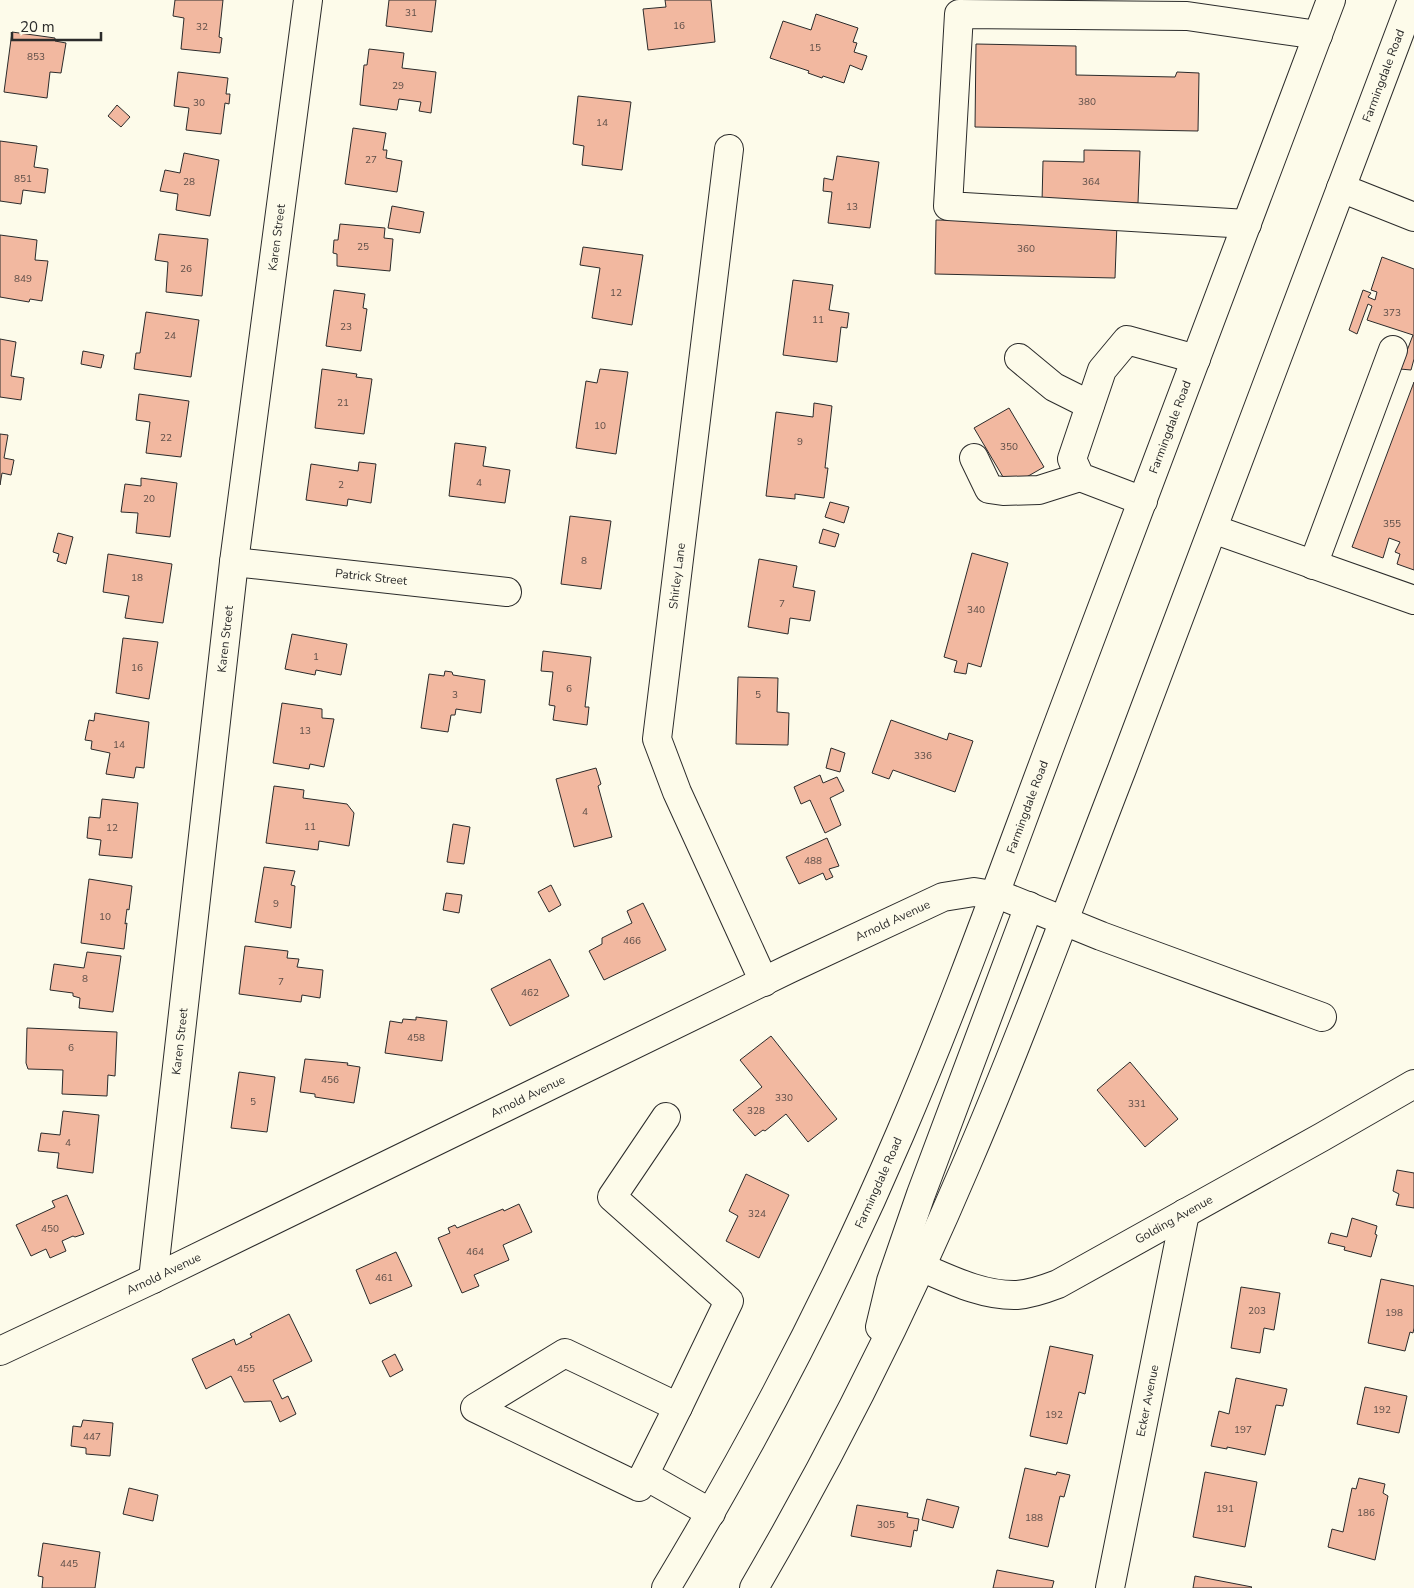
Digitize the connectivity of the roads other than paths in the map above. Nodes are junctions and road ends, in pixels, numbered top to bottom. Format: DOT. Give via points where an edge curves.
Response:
graph roads {
  1 [pos="308,0"];
  2 [pos="1331,0"];
  3 [pos="1412,0"];
  4 [pos="1318,34"];
  5 [pos="729,149"];
  6 [pos="1341,188"];
  7 [pos="1414,217"];
  8 [pos="1247,224"];
  9 [pos="1394,350"];
  10 [pos="1019,358"];
  11 [pos="1196,359"];
  12 [pos="1090,405"];
  13 [pos="974,458"];
  14 [pos="1080,477"];
  15 [pos="1143,501"];
  16 [pos="1213,529"];
  17 [pos="234,562"];
  18 [pos="1313,565"];
  19 [pos="507,592"];
  20 [pos="1414,600"];
  21 [pos="995,894"];
  22 [pos="1029,906"];
  23 [pos="1064,920"];
  24 [pos="764,982"];
  25 [pos="1322,1017"];
  26 [pos="1414,1084"];
  27 [pos="666,1116"];
  28 [pos="1185,1214"];
  29 [pos="921,1266"];
  30 [pos="153,1279"];
  31 [pos="0,1351"];
  32 [pos="870,1373"];
  33 [pos="678,1408"];
  34 [pos="644,1475"];
  35 [pos="711,1513"];
  36 [pos="692,1545"];
  37 [pos="666,1588"];
  38 [pos="677,1588"];
  39 [pos="754,1588"];
  40 [pos="1110,1588"];
  1 -- 17 [label="street, Karen Street"];
  2 -- 4 [label="street, Farmingdale Road"];
  3 -- 6 [label="street, Farmingdale Road"];
  4 -- 8 [label="street, Farmingdale Road"];
  4 -- 8 [label="street" via="1187,16 959,14 948,206"];
  5 -- 24 [label="street, Shirley Lane" via="657,739 677,792"];
  6 -- 7 [label="street"];
  6 -- 16 [label="street, Farmingdale Road"];
  8 -- 11 [label="street, Farmingdale Road"];
  9 -- 18 [label="street"];
  10 -- 12 [label="street" via="1054,387"];
  11 -- 12 [label="street" via="1127,340 1102,370"];
  11 -- 15 [label="street, Farmingdale Road"];
  12 -- 14 [label="street" via="1072,459"];
  13 -- 14 [label="street" via="989,489 1039,490"];
  14 -- 15 [label="street"];
  15 -- 21 [label="street, Farmingdale Road"];
  16 -- 18 [label="street"];
  16 -- 23 [label="street, Farmingdale Road"];
  17 -- 19 [label="street, Patrick Street"];
  17 -- 30 [label="street, Karen Street"];
  18 -- 20 [label="street"];
  21 -- 22 [label="street, Arnold Avenue"];
  21 -- 24 [label="street, Arnold Avenue" via="974,892 942,897"];
  21 -- 35 [label="street, Farmingdale Road" via="917,1094 856,1231 809,1331"];
  22 -- 23 [label="street, Arnold Avenue"];
  22 -- 32 [label="street" via="891,1280"];
  23 -- 25 [label="street, Arnold Avenue"];
  23 -- 29 [label="street, Farmingdale Road" via="986,1119"];
  24 -- 30 [label="street, Arnold Avenue"];
  26 -- 28 [label="street, Golding Avenue"];
  27 -- 33 [label="street" via="612,1197 729,1301"];
  28 -- 29 [label="street, Golding Avenue" via="1058,1284 1030,1293 1004,1295 982,1290"];
  28 -- 40 [label="street, Ecker Avenue"];
  29 -- 32 [label="street, Farmingdale Road"];
  30 -- 31 [label="street, Arnold Avenue"];
  32 -- 39 [label="street, Farmingdale Road"];
  33 -- 34 [label="street"];
  33 -- 34 [label="street" via="565,1353 475,1408 639,1487"];
  34 -- 35 [label="street"];
  35 -- 36 [label="street, Farmingdale Road"];
  36 -- 37 [label="street, Farmingdale Road"];
  36 -- 38 [label="street"];
}
